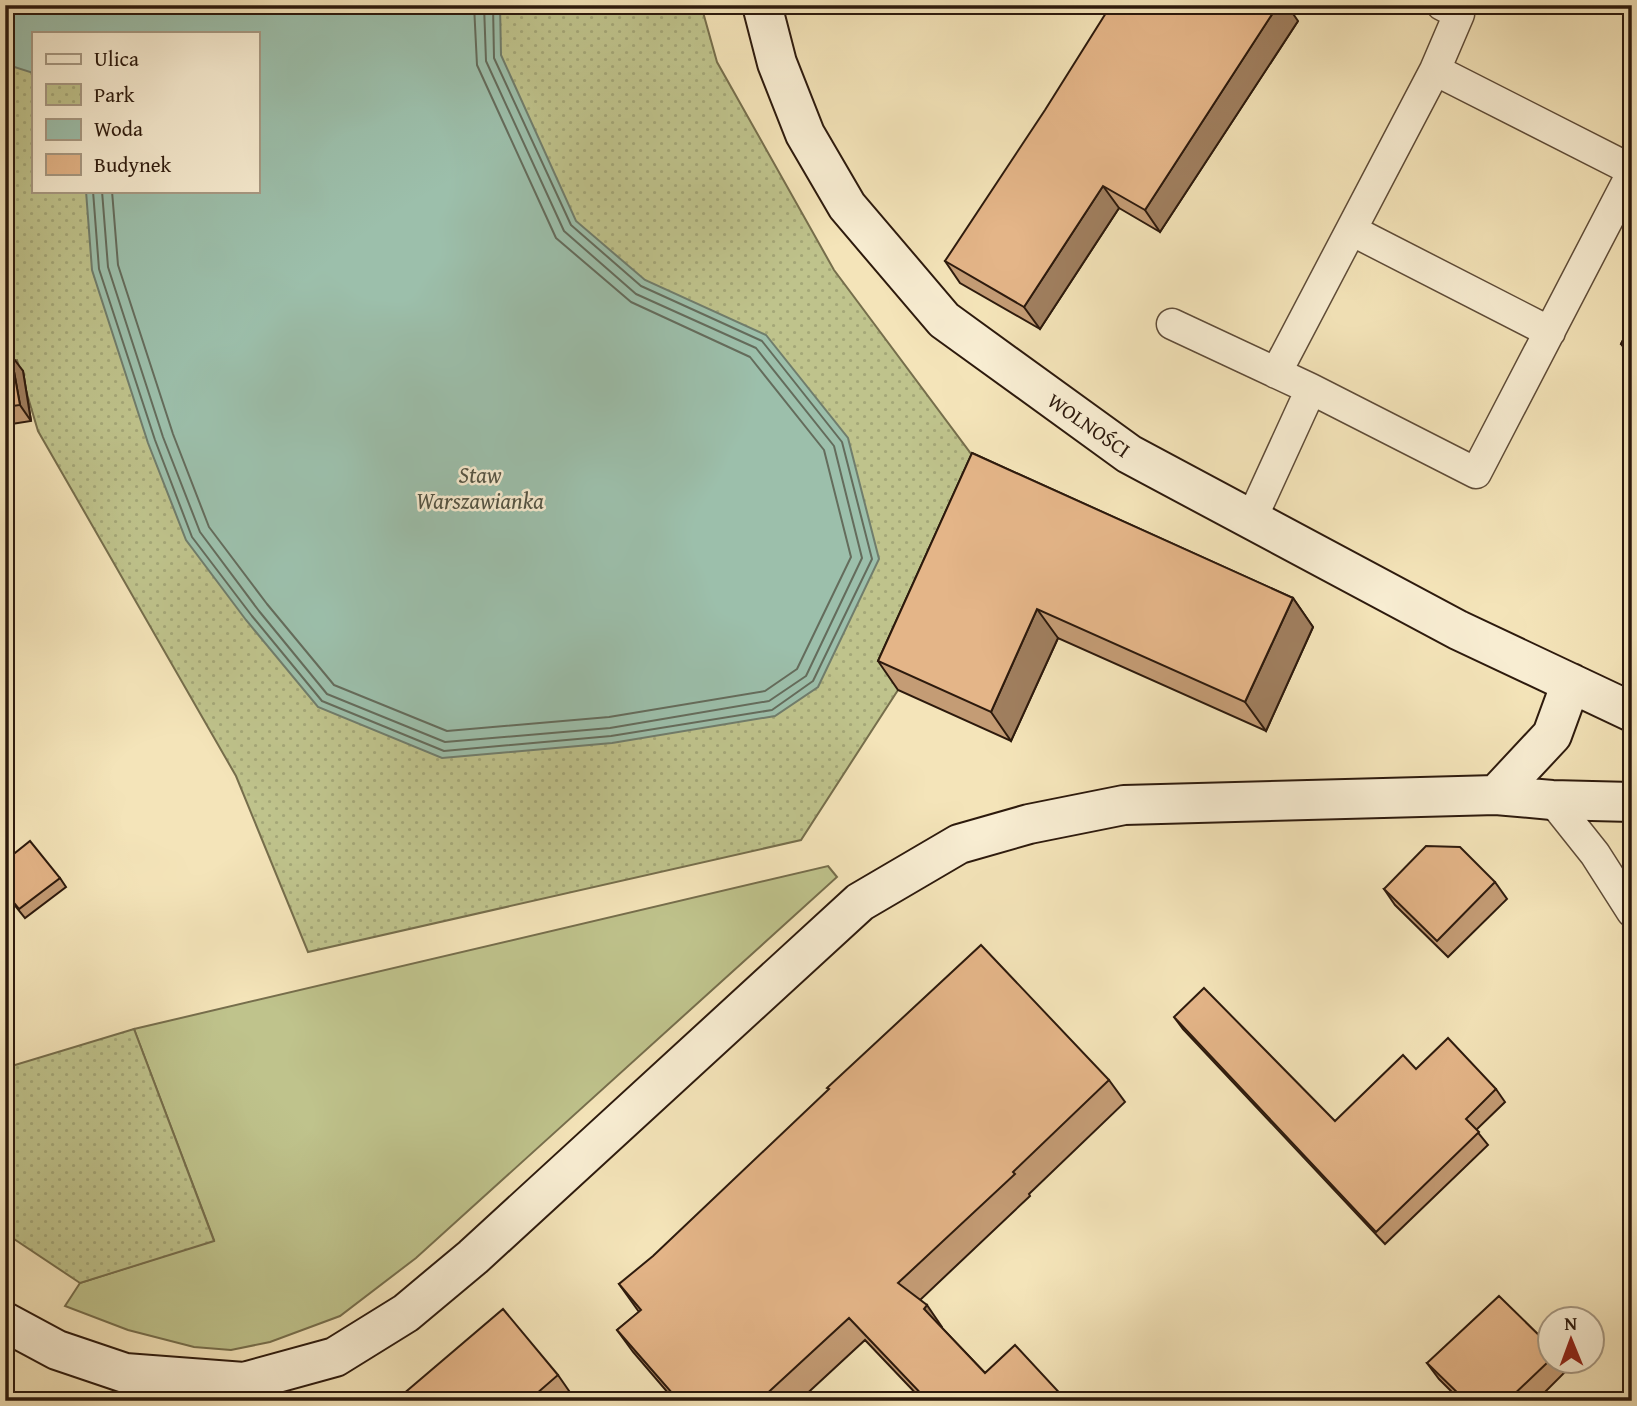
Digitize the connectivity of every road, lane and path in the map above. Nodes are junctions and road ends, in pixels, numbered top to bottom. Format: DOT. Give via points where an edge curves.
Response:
graph roads {
  1 [pos="762,5"];
  2 [pos="1442,5"];
  3 [pos="1435,70"];
  4 [pos="1632,171"];
  5 [pos="1351,230"];
  6 [pos="1172,324"];
  7 [pos="1550,332"];
  8 [pos="1276,373"];
  9 [pos="1311,389"];
  10 [pos="1251,520"];
  11 [pos="1571,683"];
  12 [pos="1632,712"];
  13 [pos="1496,795"];
  14 [pos="1552,800"];
  15 [pos="1632,802"];
  16 [pos="1632,912"];
  17 [pos="5,1322"];
  1 -- 10 [label="street, WOLNOŚCI" via="777,63 805,134 847,206 943,320 1129,454"];
  2 -- 3 [label="lane" via="1459,14"];
  3 -- 4 [label="lane"];
  3 -- 5 [label="lane"];
  4 -- 7 [label="lane"];
  5 -- 7 [label="lane"];
  5 -- 8 [label="lane"];
  6 -- 8 [label="lane"];
  7 -- 9 [label="lane" via="1476,473"];
  8 -- 9 [label="lane"];
  9 -- 10 [label="lane"];
  10 -- 11 [label="street, WOLNOŚCI" via="1447,624"];
  11 -- 12 [label="street, WOLNOŚCI"];
  11 -- 13 [label="street" via="1552,735"];
  13 -- 14 [label="street"];
  13 -- 17 [label="street" via="1124,805 959,844 860,902 473,1257 406,1312 335,1357 244,1382 125,1373 57,1350"];
  14 -- 15 [label="street"];
  14 -- 16 [label="lane" via="1595,853"];
}
